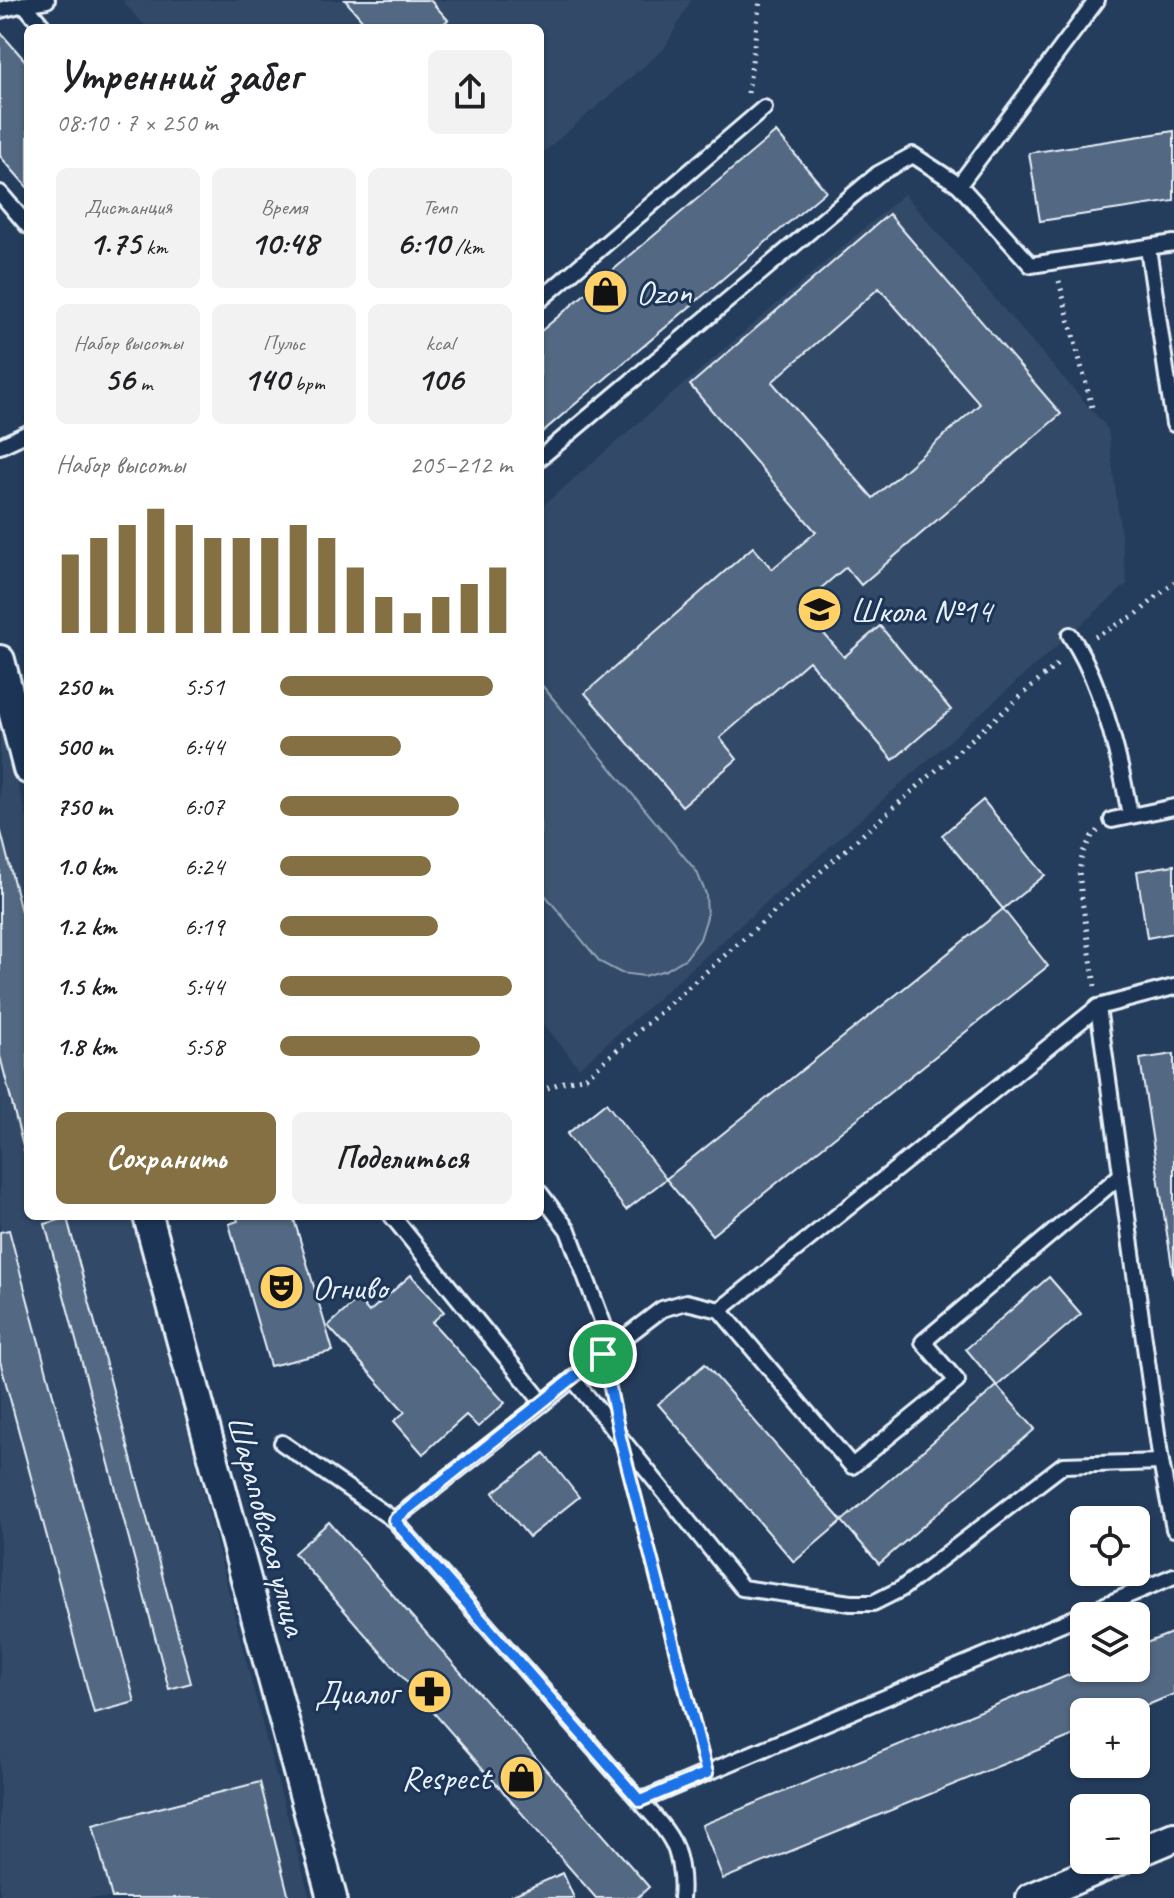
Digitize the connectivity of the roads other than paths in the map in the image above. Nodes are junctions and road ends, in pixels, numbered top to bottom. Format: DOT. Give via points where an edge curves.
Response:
graph roads {
  1 [pos="47,0"];
  2 [pos="1097,0"];
  3 [pos="24,4"];
  4 [pos="0,10"];
  5 [pos="41,24"];
  6 [pos="764,108"];
  7 [pos="959,185"];
  8 [pos="0,193"];
  9 [pos="24,221"];
  10 [pos="1174,243"];
  11 [pos="1148,248"];
  12 [pos="544,297"];
  13 [pos="1174,424"];
  14 [pos="24,435"];
  15 [pos="0,446"];
  16 [pos="544,455"];
  17 [pos="1074,641"];
  18 [pos="0,660"];
  19 [pos="18,693"];
  20 [pos="24,739"];
  21 [pos="1174,807"];
  22 [pos="1130,815"];
  23 [pos="1112,820"];
  24 [pos="1174,987"];
  25 [pos="1098,1007"];
  26 [pos="1121,1175"];
  27 [pos="544,1198"];
  28 [pos="149,1220"];
  29 [pos="395,1220"];
  30 [pos="720,1310"];
  31 [pos="612,1347"];
  32 [pos="573,1379"];
  33 [pos="543,1403"];
  34 [pos="282,1443"];
  35 [pos="1161,1462"];
  36 [pos="394,1520"];
  37 [pos="1174,1529"];
  38 [pos="1174,1576"];
  39 [pos="640,1801"];
  40 [pos="1174,1837"];
  41 [pos="1150,1847"];
  42 [pos="1087,1874"];
  43 [pos="332,1898"];
  44 [pos="681,1898"];
  45 [pos="1031,1898"];
  1 -- 3 [label="lane"];
  2 -- 7 [label="lane"];
  3 -- 4 [label="lane"];
  3 -- 5 [label="lane"];
  6 -- 12 [label="lane"];
  7 -- 11 [label="lane" via="1031,265"];
  7 -- 16 [label="lane" via="913,155 878,174"];
  8 -- 9 [label="lane"];
  10 -- 11 [label="lane"];
  11 -- 13 [label="lane"];
  14 -- 15 [label="lane"];
  17 -- 22 [label="lane" via="1114,741"];
  18 -- 19 [label="street"];
  19 -- 20 [label="street"];
  21 -- 22 [label="lane"];
  22 -- 23 [label="lane"];
  24 -- 25 [label="lane"];
  25 -- 26 [label="lane"];
  25 -- 30 [label="lane"];
  26 -- 30 [label="lane" via="923,1342 957,1381 852,1466"];
  26 -- 35 [label="lane"];
  27 -- 31 [label="lane" via="568,1230"];
  28 -- 43 [label="street, Шараповская улица"];
  29 -- 33 [label="lane"];
  30 -- 31 [label="lane" via="686,1302 662,1309"];
  31 -- 32 [label="lane"];
  32 -- 33 [label="lane"];
  32 -- 35 [label="lane" via="742,1588 758,1591 873,1603 901,1589 1063,1465"];
  33 -- 36 [label="lane"];
  34 -- 36 [label="lane"];
  35 -- 37 [label="lane"];
  36 -- 39 [label="lane"];
  38 -- 39 [label="lane"];
  39 -- 44 [label="lane" via="671,1838"];
  40 -- 41 [label="street"];
  42 -- 45 [label="street"];
}
